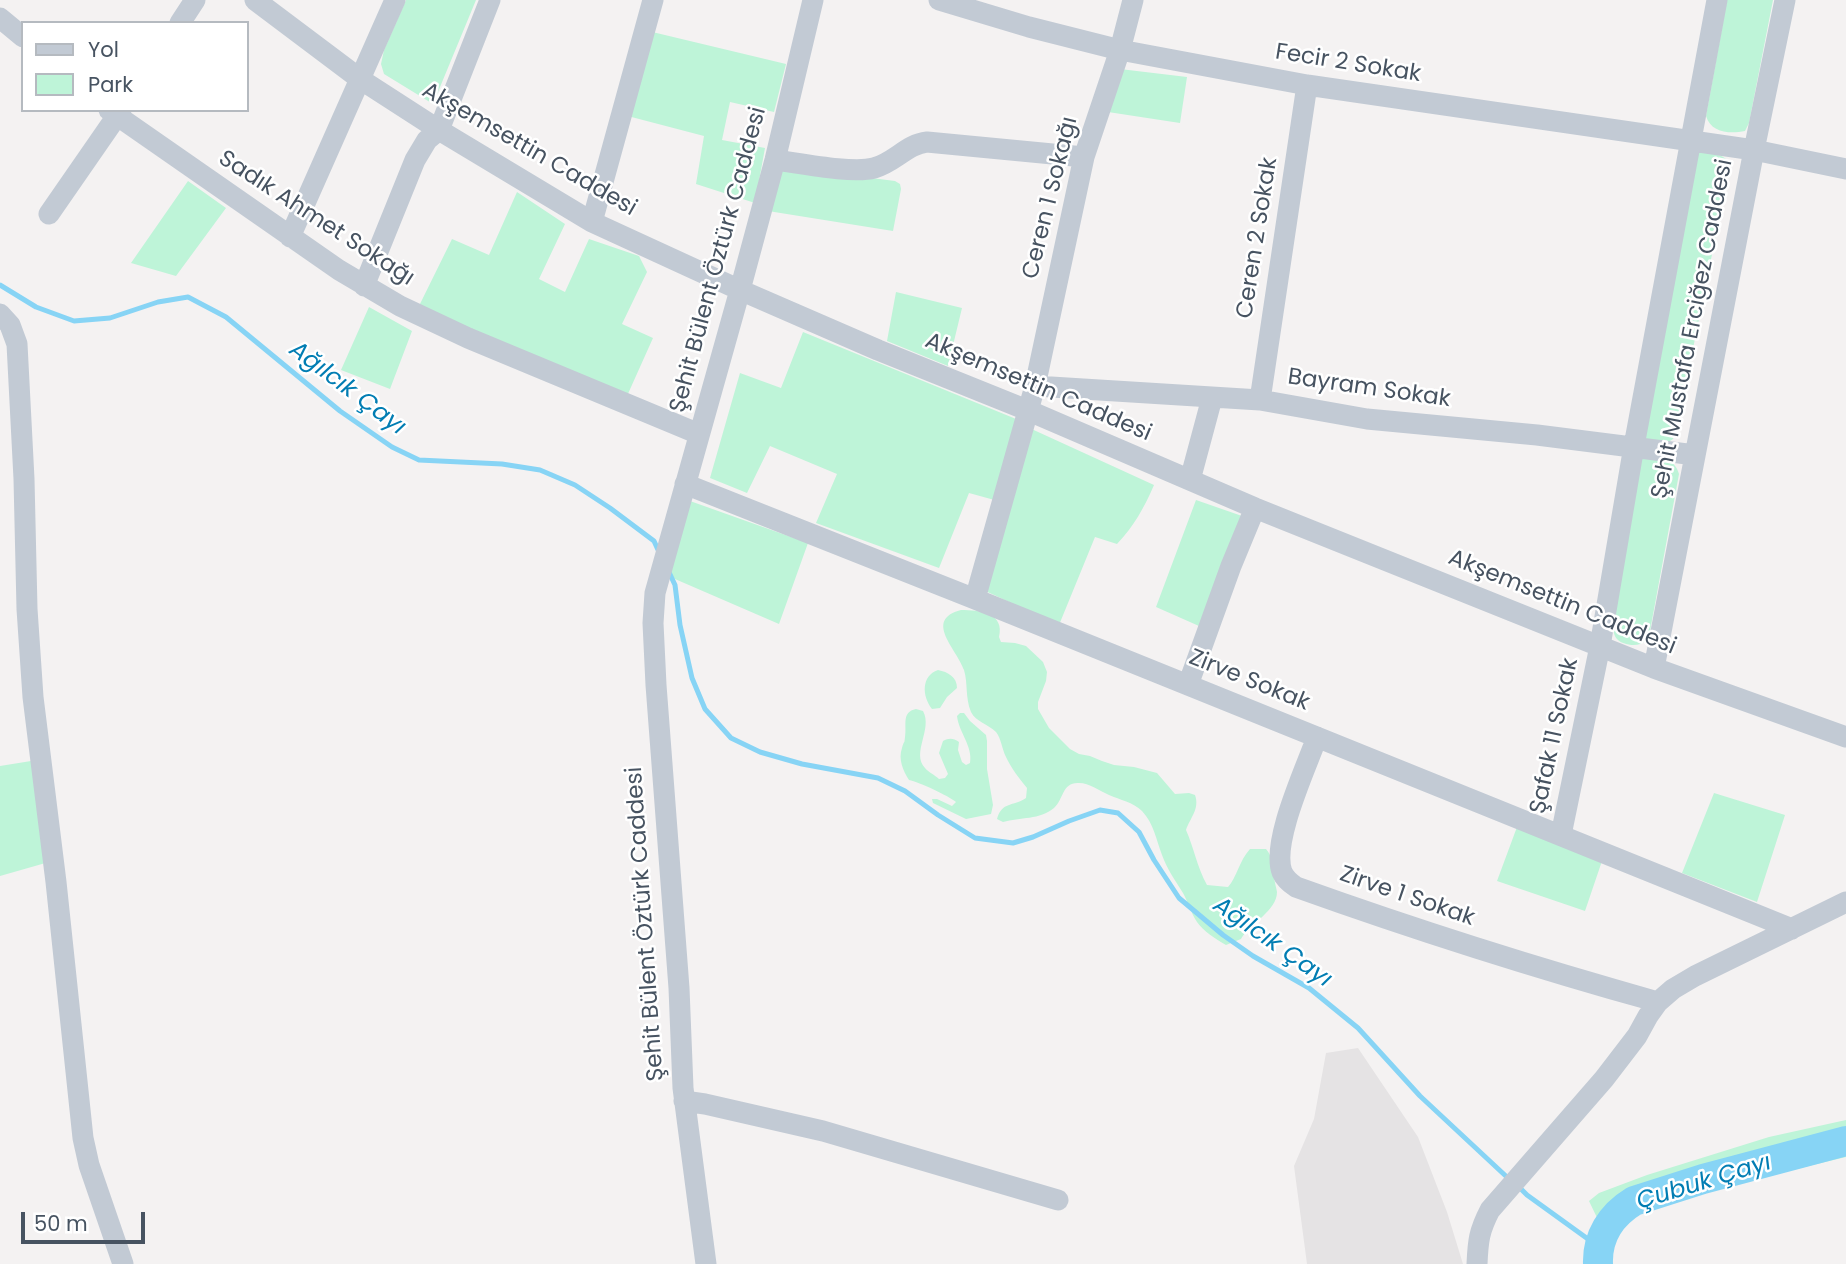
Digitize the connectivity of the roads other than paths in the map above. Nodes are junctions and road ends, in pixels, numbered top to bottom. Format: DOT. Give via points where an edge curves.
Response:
graph roads {
  1 [pos="195,0"];
  2 [pos="254,0"];
  3 [pos="395,0"];
  4 [pos="490,0"];
  5 [pos="653,0"];
  6 [pos="813,0"];
  7 [pos="939,0"];
  8 [pos="1133,0"];
  9 [pos="1717,0"];
  10 [pos="1785,0"];
  11 [pos="0,18"];
  12 [pos="181,21"];
  13 [pos="21,35"];
  14 [pos="1120,50"];
  15 [pos="360,79"];
  16 [pos="1307,85"];
  17 [pos="116,112"];
  18 [pos="439,130"];
  19 [pos="1691,140"];
  20 [pos="1754,150"];
  21 [pos="1084,157"];
  22 [pos="775,160"];
  23 [pos="1846,169"];
  24 [pos="49,214"];
  25 [pos="592,222"];
  26 [pos="290,237"];
  27 [pos="365,286"];
  28 [pos="740,290"];
  29 [pos="0,314"];
  30 [pos="1035,386"];
  31 [pos="1212,398"];
  32 [pos="1260,400"];
  33 [pos="1027,410"];
  34 [pos="699,434"];
  35 [pos="1634,446"];
  36 [pos="1695,455"];
  37 [pos="1190,480"];
  38 [pos="685,484"];
  39 [pos="1255,508"];
  40 [pos="975,599"];
  41 [pos="1600,646"];
  42 [pos="1654,668"];
  43 [pos="1188,685"];
  44 [pos="1317,737"];
  45 [pos="1846,737"];
  46 [pos="1562,835"];
  47 [pos="1846,902"];
  48 [pos="1792,929"];
  49 [pos="1658,1002"];
  50 [pos="684,1101"];
  51 [pos="1058,1200"];
  52 [pos="123,1264"];
  53 [pos="706,1264"];
  54 [pos="1477,1264"];
  1 -- 12 [label="street"];
  2 -- 15 [label="street, Akşemsettin Caddesi"];
  3 -- 15 [label="street"];
  4 -- 18 [label="street"];
  5 -- 25 [label="street"];
  6 -- 22 [label="street, Şehit Bülent Öztürk Caddesi"];
  7 -- 14 [label="street, Fecir 2 Sokak"];
  8 -- 14 [label="street, Ceren 1 Sokağı"];
  9 -- 19 [label="street, Şafak 11 Sokak"];
  10 -- 20 [label="street, Şehit Mustafa Erciğez Caddesi"];
  11 -- 13 [label="street"];
  14 -- 16 [label="street, Fecir 2 Sokak"];
  14 -- 21 [label="street, Ceren 1 Sokağı"];
  15 -- 18 [label="street, Akşemsettin Caddesi"];
  15 -- 26 [label="street"];
  16 -- 19 [label="street, Fecir 2 Sokak"];
  16 -- 32 [label="street, Ceren 2 Sokak"];
  17 -- 24 [label="street"];
  17 -- 26 [label="street, Sadık Ahmet Sokağı"];
  18 -- 25 [label="street, Akşemsettin Caddesi"];
  18 -- 27 [label="street" via="415,160"];
  19 -- 20 [label="street, Fecir 2 Sokak"];
  19 -- 35 [label="street, Şafak 11 Sokak"];
  20 -- 23 [label="street, Fecir 2 Sokak"];
  20 -- 36 [label="street, Şehit Mustafa Erciğez Caddesi"];
  21 -- 22 [label="street" via="928,142 918,143 883,165 860,170"];
  21 -- 30 [label="street, Ceren 1 Sokağı"];
  22 -- 28 [label="street, Şehit Bülent Öztürk Caddesi"];
  25 -- 28 [label="street, Akşemsettin Caddesi"];
  26 -- 27 [label="street, Sadık Ahmet Sokağı"];
  27 -- 34 [label="street, Sadık Ahmet Sokağı" via="468,338"];
  28 -- 33 [label="street, Akşemsettin Caddesi"];
  28 -- 34 [label="street, Şehit Bülent Öztürk Caddesi"];
  29 -- 52 [label="street" via="17,344 33,697 82,1138"];
  30 -- 31 [label="street, Bayram Sokak"];
  30 -- 33 [label="street, Ceren 1 Sokağı"];
  31 -- 32 [label="street, Bayram Sokak"];
  31 -- 37 [label="street"];
  32 -- 35 [label="street, Bayram Sokak" via="1367,419"];
  33 -- 37 [label="street, Akşemsettin Caddesi"];
  33 -- 40 [label="street, Ceren 1 Sokağı"];
  34 -- 38 [label="street, Şehit Bülent Öztürk Caddesi"];
  35 -- 36 [label="street, Bayram Sokak"];
  35 -- 41 [label="street, Şafak 11 Sokak"];
  36 -- 42 [label="street, Şehit Mustafa Erciğez Caddesi"];
  37 -- 39 [label="street, Akşemsettin Caddesi"];
  38 -- 40 [label="street, Zirve Sokak"];
  38 -- 50 [label="street, Şehit Bülent Öztürk Caddesi" via="658,580 654,613"];
  39 -- 41 [label="street, Akşemsettin Caddesi"];
  39 -- 43 [label="street"];
  40 -- 43 [label="street, Zirve Sokak"];
  41 -- 42 [label="street, Akşemsettin Caddesi"];
  41 -- 46 [label="street, Şafak 11 Sokak"];
  42 -- 45 [label="street, Akşemsettin Caddesi"];
  43 -- 44 [label="street, Zirve Sokak"];
  44 -- 46 [label="street, Zirve Sokak"];
  44 -- 49 [label="street, Zirve 1 Sokak" via="1284,825 1280,845 1286,880 1533,967"];
  46 -- 48 [label="street, Zirve Sokak"];
  47 -- 48 [label="street"];
  48 -- 49 [label="street" via="1695,976"];
  49 -- 54 [label="street" via="1604,1079 1490,1210 1481,1227"];
  50 -- 51 [label="street" via="823,1131"];
  50 -- 53 [label="street, Şehit Bülent Öztürk Caddesi"];
}
